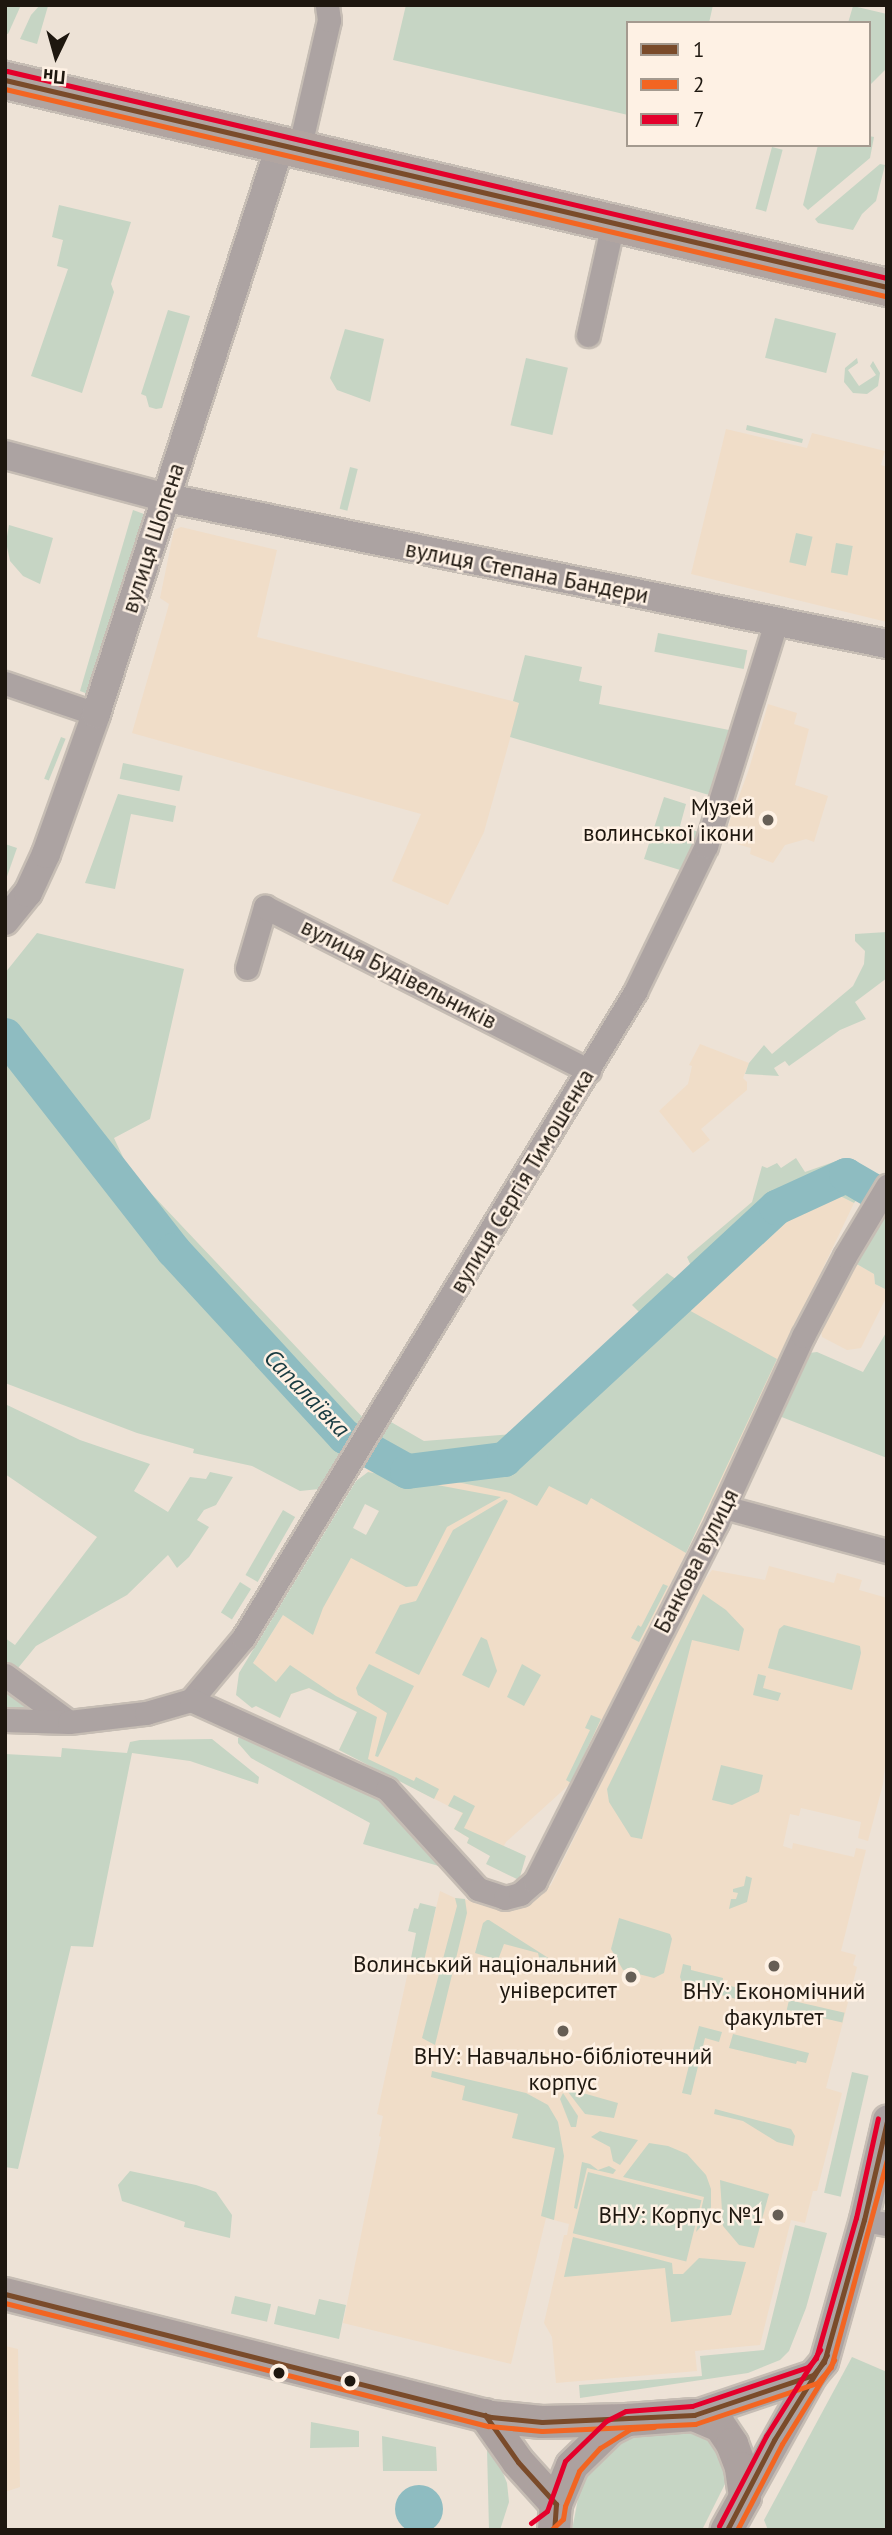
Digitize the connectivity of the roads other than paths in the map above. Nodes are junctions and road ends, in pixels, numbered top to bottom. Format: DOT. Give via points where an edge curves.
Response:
graph roads {
  1 [pos="327,5"];
  2 [pos="5,80"];
  3 [pos="289,148"];
  4 [pos="613,223"];
  5 [pos="887,287"];
  6 [pos="588,335"];
  7 [pos="5,455"];
  8 [pos="167,498"];
  9 [pos="776,622"];
  10 [pos="887,644"];
  11 [pos="5,683"];
  12 [pos="96,714"];
  13 [pos="5,921"];
  14 [pos="247,968"];
  15 [pos="589,1071"];
  16 [pos="884,1191"];
  17 [pos="724,1507"];
  18 [pos="887,1551"];
  19 [pos="5,1675"];
  20 [pos="191,1700"];
  21 [pos="5,1720"];
  22 [pos="69,1722"];
  23 [pos="887,2120"];
  24 [pos="876,2222"];
  25 [pos="5,2294"];
  26 [pos="813,2375"];
  27 [pos="485,2415"];
  28 [pos="694,2415"];
  29 [pos="628,2420"];
  30 [pos="740,2516"];
  31 [pos="551,2520"];
  1 -- 3 [label="street" via="329,20"];
  2 -- 3 [label="main road"];
  3 -- 4 [label="main road"];
  3 -- 8 [label="street, вулиця Шопена"];
  4 -- 5 [label="main road"];
  4 -- 6 [label="street"];
  7 -- 8 [label="street, вулиця Степана Бандери"];
  8 -- 9 [label="street, вулиця Степана Бандери"];
  8 -- 12 [label="street, вулиця Шопена"];
  9 -- 10 [label="street, вулиця Степана Бандери"];
  9 -- 15 [label="street, вулиця Сергія Тимошенка" via="706,846 635,992"];
  11 -- 12 [label="street"];
  12 -- 13 [label="street, вулиця Шопена" via="46,853 28,893"];
  14 -- 15 [label="street, вулиця Будівельників" via="265,906"];
  15 -- 20 [label="street, вулиця Сергія Тимошенка" via="243,1638"];
  16 -- 17 [label="street, Банкова вулиця" via="803,1336"];
  17 -- 18 [label="street"];
  17 -- 20 [label="street, Банкова вулиця" via="535,1881 520,1894 505,1898 478,1889 387,1789"];
  19 -- 22 [label="street"];
  20 -- 22 [label="street" via="146,1713"];
  21 -- 22 [label="street"];
  23 -- 24 [label="street"];
  24 -- 26 [label="street" via="824,2362"];
  25 -- 27 [label="main road"];
  26 -- 28 [label="street"];
  26 -- 30 [label="street"];
  27 -- 29 [label="main road" via="542,2422"];
  27 -- 31 [label="main road"];
  28 -- 29 [label="main road"];
  28 -- 30 [label="main road" via="720,2426 732,2444 741,2468"];
  29 -- 31 [label="main road" via="610,2429 572,2466"];
}
